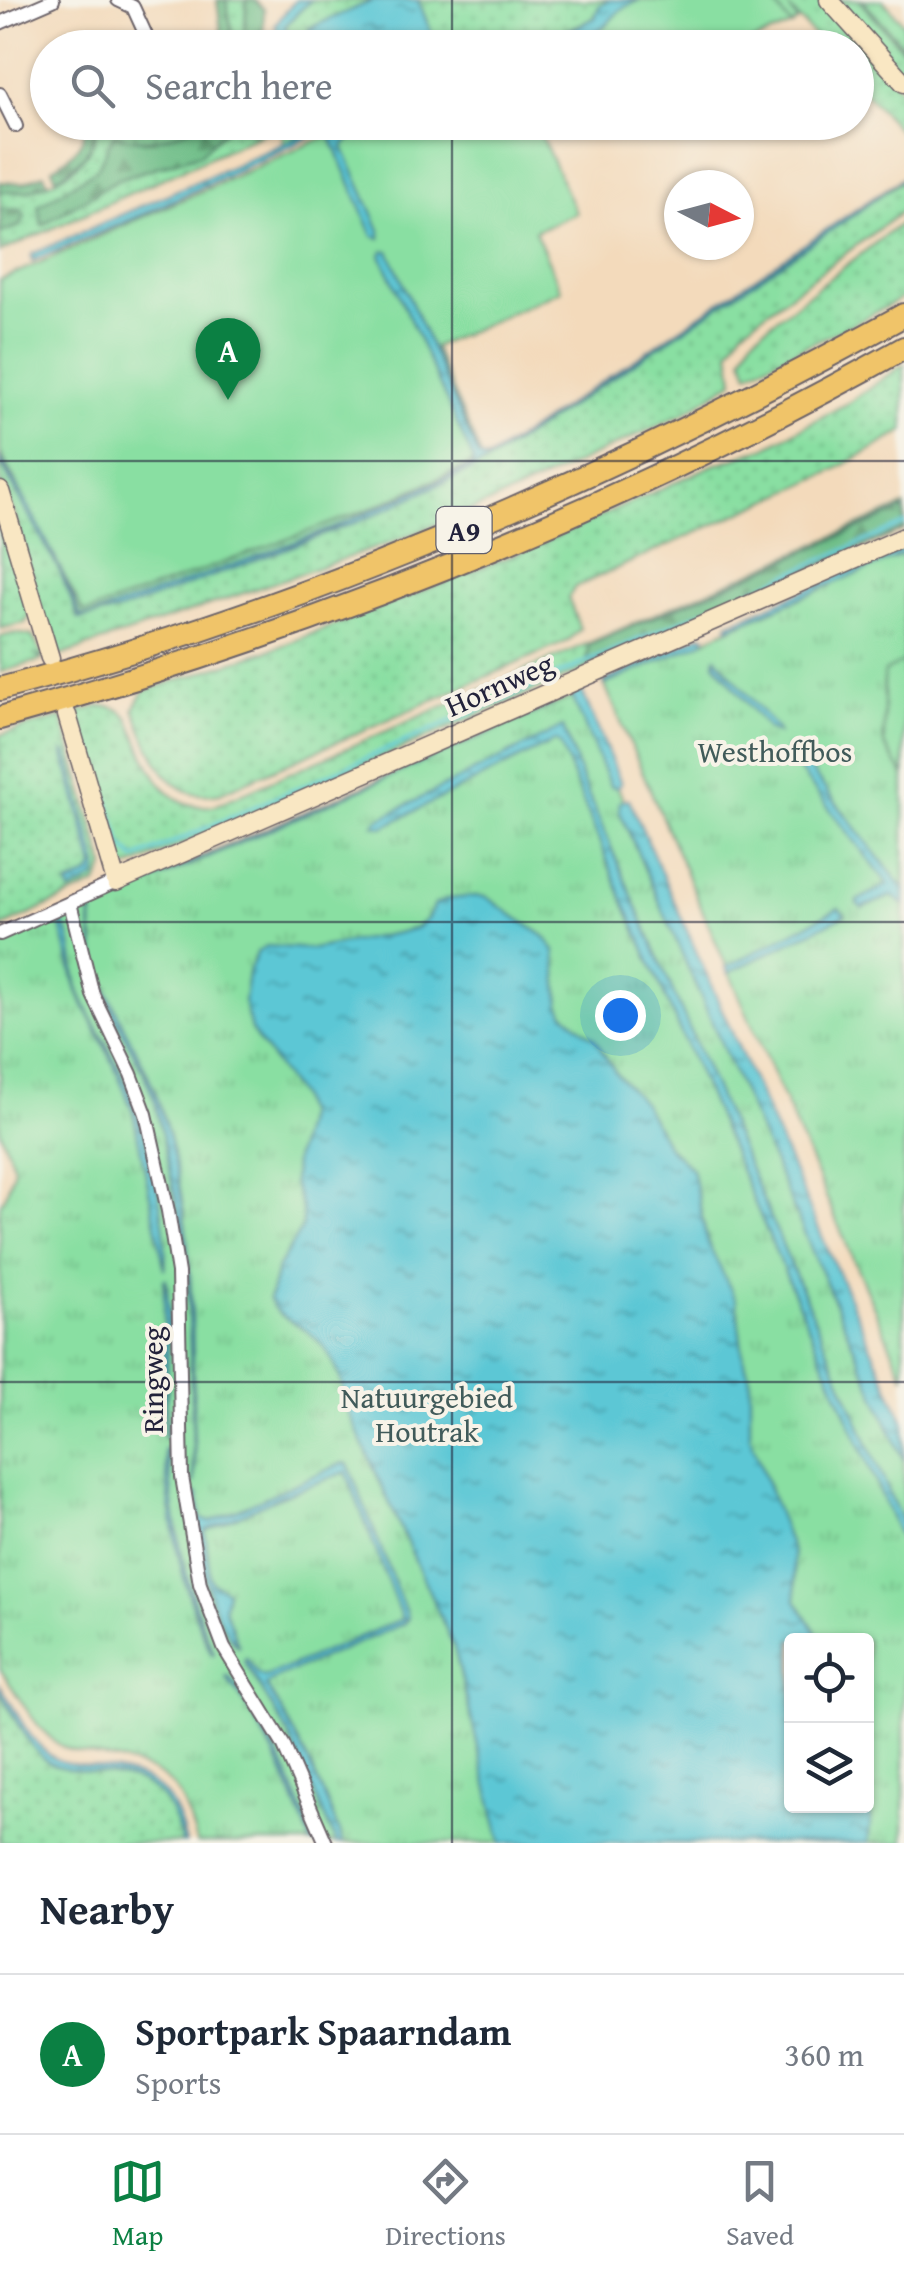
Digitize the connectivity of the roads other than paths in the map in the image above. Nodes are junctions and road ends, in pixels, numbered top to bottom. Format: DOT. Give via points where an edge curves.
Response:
graph roads {
  1 [pos="53,0"];
  2 [pos="118,0"];
  3 [pos="830,0"];
  4 [pos="0,24"];
  5 [pos="143,30"];
  6 [pos="857,30"];
  7 [pos="874,49"];
  8 [pos="904,83"];
  9 [pos="0,94"];
  10 [pos="16,126"];
  11 [pos="904,315"];
  12 [pos="904,348"];
  13 [pos="0,491"];
  14 [pos="904,538"];
  15 [pos="50,658"];
  16 [pos="0,688"];
  17 [pos="67,716"];
  18 [pos="0,718"];
  19 [pos="116,882"];
  20 [pos="70,902"];
  21 [pos="0,934"];
  22 [pos="326,1843"];
  1 -- 4 [label="street"];
  2 -- 5 [label="street" via="133,7"];
  3 -- 6 [label="street"];
  7 -- 8 [label="street"];
  9 -- 10 [label="street"];
  11 -- 16 [label="highway, A9" via="654,445 464,529 274,602"];
  12 -- 18 [label="highway, A9" via="676,466 467,560 261,638"];
  13 -- 15 [label="street"];
  14 -- 19 [label="street, Hornweg"];
  17 -- 19 [label="street"];
  19 -- 20 [label="street"];
  20 -- 21 [label="street"];
  20 -- 22 [label="street, Ringweg" via="93,995 146,1114 168,1211 178,1293 182,1477 197,1572 224,1648 283,1744"];
}
